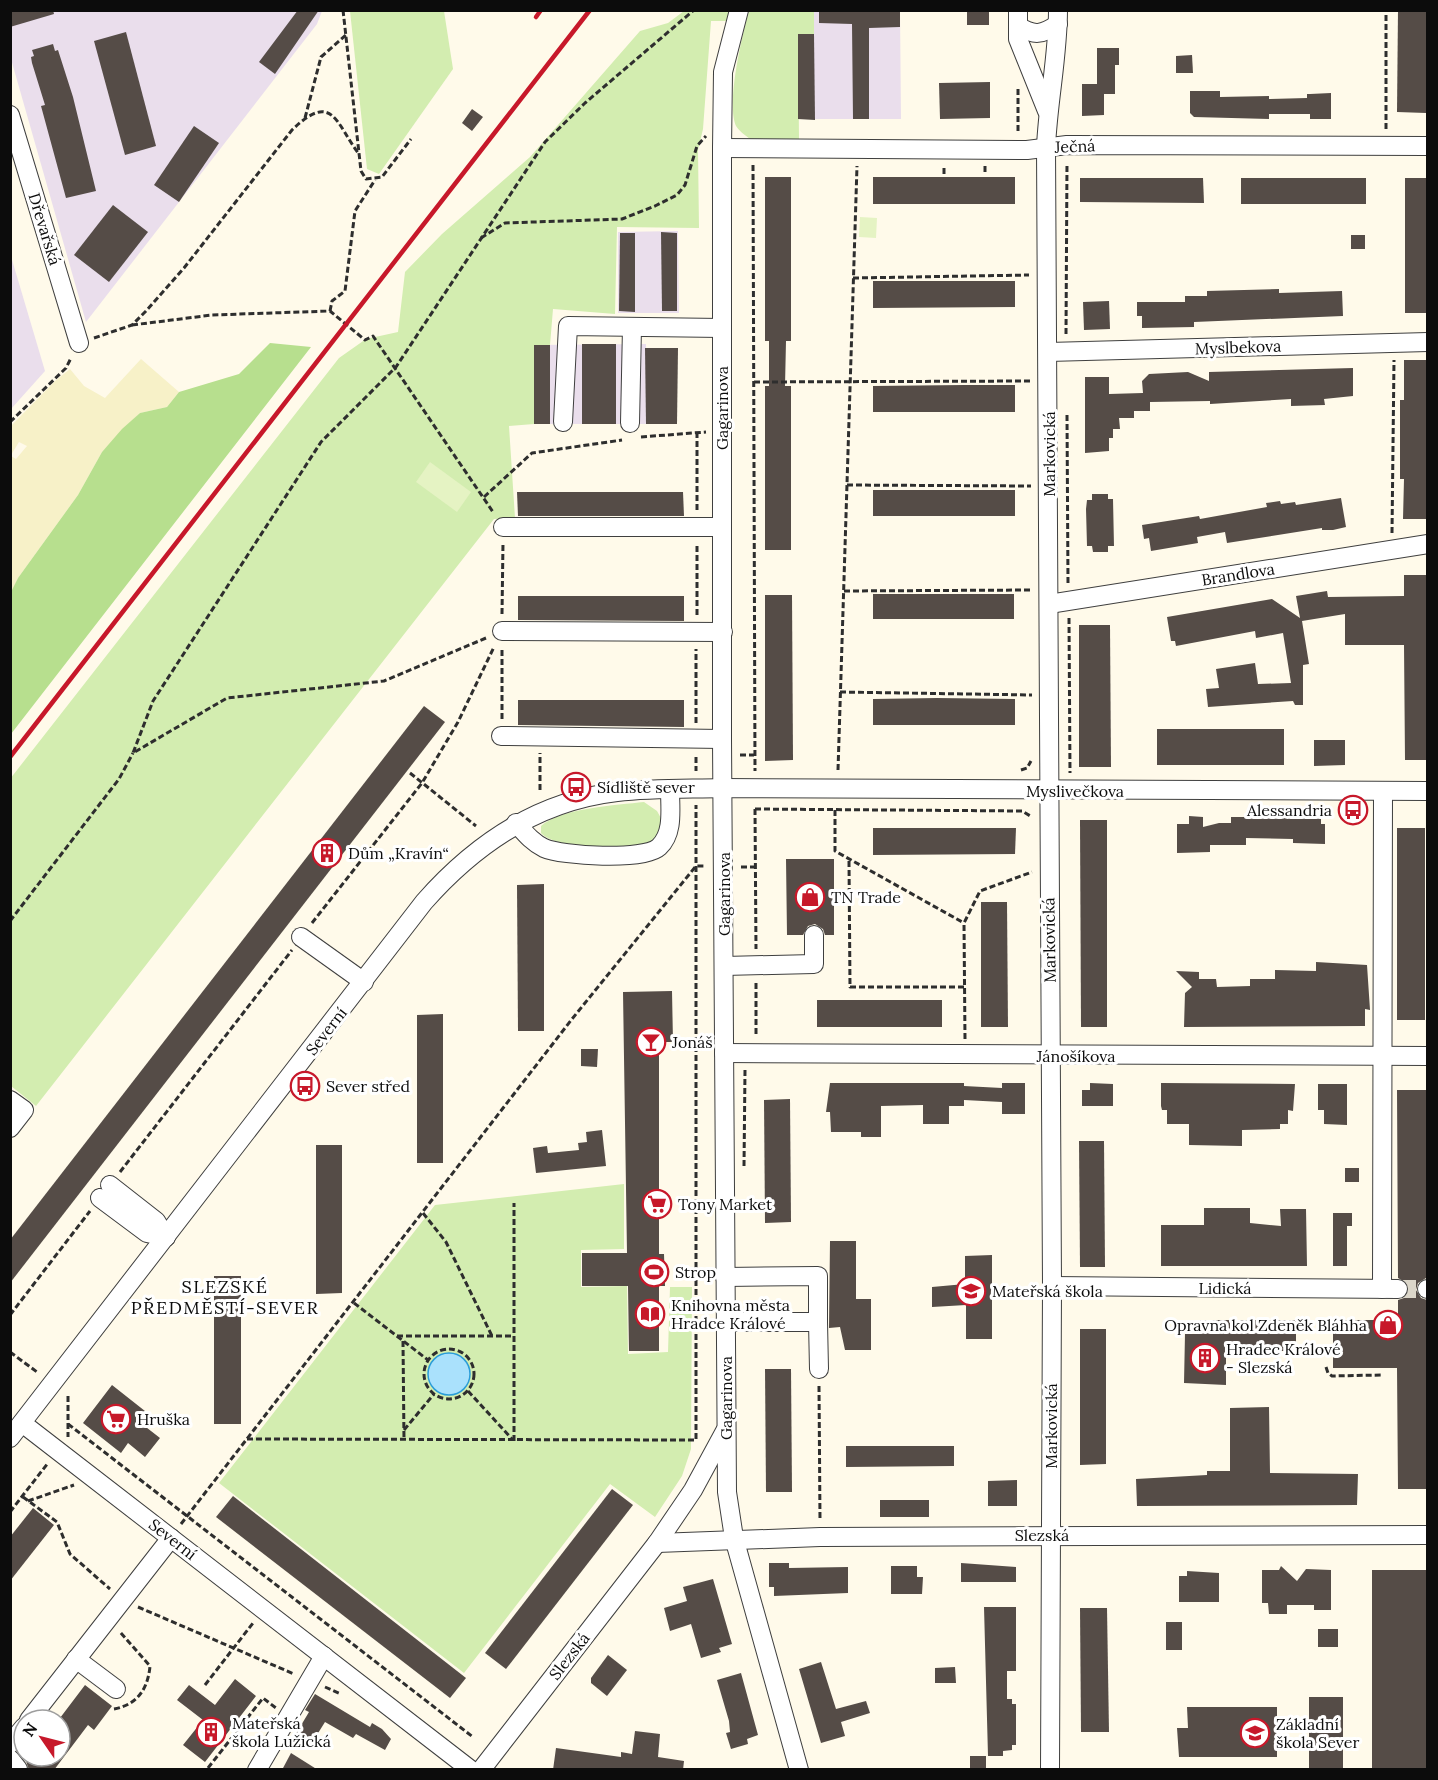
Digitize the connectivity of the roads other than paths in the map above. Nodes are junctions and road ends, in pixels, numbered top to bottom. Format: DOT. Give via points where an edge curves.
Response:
graph roads {
  1 [pos="739,10"];
  2 [pos="1058,17"];
  3 [pos="1018,18"];
  4 [pos="1047,111"];
  5 [pos="10,115"];
  6 [pos="722,140"];
  7 [pos="1428,146"];
  8 [pos="1046,147"];
  9 [pos="632,327"];
  10 [pos="722,328"];
  11 [pos="1428,342"];
  12 [pos="79,343"];
  13 [pos="1057,352"];
  14 [pos="563,422"];
  15 [pos="633,433"];
  16 [pos="503,527"];
  17 [pos="722,527"];
  18 [pos="1428,544"];
  19 [pos="1040,602"];
  20 [pos="502,632"];
  21 [pos="723,632"];
  22 [pos="501,736"];
  23 [pos="722,739"];
  24 [pos="723,788"];
  25 [pos="670,790"];
  26 [pos="1048,791"];
  27 [pos="1383,791"];
  28 [pos="1428,791"];
  29 [pos="516,824"];
  30 [pos="814,935"];
  31 [pos="301,937"];
  32 [pos="724,966"];
  33 [pos="364,982"];
  34 [pos="724,1053"];
  35 [pos="1050,1056"];
  36 [pos="1384,1056"];
  37 [pos="1428,1056"];
  38 [pos="10,1100"];
  39 [pos="10,1128"];
  40 [pos="105,1191"];
  41 [pos="166,1237"];
  42 [pos="725,1277"];
  43 [pos="1052,1286"];
  44 [pos="725,1322"];
  45 [pos="818,1322"];
  46 [pos="819,1369"];
  47 [pos="725,1429"];
  48 [pos="16,1431"];
  49 [pos="1051,1535"];
  50 [pos="1428,1535"];
  51 [pos="171,1538"];
  52 [pos="734,1538"];
  53 [pos="657,1543"];
  54 [pos="324,1656"];
  55 [pos="76,1659"];
  56 [pos="116,1689"];
  57 [pos="38,1708"];
  58 [pos="257,1770"];
  59 [pos="471,1770"];
  60 [pos="481,1770"];
  61 [pos="799,1770"];
  62 [pos="1050,1770"];
  1 -- 6 [label="street, Gagarinova" via="723,72"];
  2 -- 3 [label="street" via="1046,33 1037,35"];
  2 -- 4 [label="street, Markovická"];
  3 -- 4 [label="street, Markovická" via="1018,39"];
  4 -- 8 [label="street, Markovická"];
  5 -- 12 [label="street, Dřevařská"];
  6 -- 8 [label="street, Ječná" via="1027,150"];
  6 -- 10 [label="street, Gagarinova"];
  7 -- 8 [label="street, Ječná"];
  8 -- 13 [label="street, Markovická"];
  9 -- 10 [label="street"];
  9 -- 14 [label="street" via="568,326"];
  9 -- 15 [label="street"];
  10 -- 17 [label="street, Gagarinova"];
  11 -- 13 [label="street, Myslbekova"];
  13 -- 19 [label="street, Markovická"];
  16 -- 17 [label="street"];
  17 -- 21 [label="street, Gagarinova"];
  18 -- 19 [label="street, Brandlova"];
  19 -- 26 [label="street, Markovická"];
  20 -- 21 [label="street"];
  21 -- 23 [label="street, Gagarinova"];
  22 -- 23 [label="street"];
  23 -- 24 [label="street, Gagarinova"];
  24 -- 25 [label="street, Severní"];
  24 -- 26 [label="street, Myslivečkova"];
  24 -- 32 [label="street, Gagarinova"];
  25 -- 29 [label="street, Severní" via="618,792 567,801"];
  25 -- 29 [label="street" via="669,832 658,848 640,854 553,851 528,837"];
  26 -- 27 [label="street, Myslivečkova"];
  26 -- 35 [label="street, Markovická"];
  27 -- 28 [label="street, Myslivečkova"];
  27 -- 36 [label="street"];
  29 -- 33 [label="street, Severní" via="478,849 443,881"];
  30 -- 32 [label="street" via="814,964"];
  31 -- 33 [label="street"];
  32 -- 34 [label="street, Gagarinova"];
  33 -- 41 [label="street, Severní"];
  34 -- 35 [label="street, Jánošíkova" via="751,1047"];
  34 -- 42 [label="street, Gagarinova"];
  35 -- 36 [label="street, Jánošíkova"];
  35 -- 43 [label="street, Markovická"];
  36 -- 37 [label="street, Jánošíkova"];
  36 -- 43 [label="street, Lidická" via="1390,1289"];
  38 -- 39 [label="street" via="24,1110"];
  40 -- 41 [label="street" via="147,1233"];
  41 -- 48 [label="street, Severní"];
  42 -- 44 [label="street, Gagarinova"];
  42 -- 45 [label="street" via="818,1276"];
  43 -- 49 [label="street, Markovická"];
  44 -- 45 [label="street"];
  44 -- 47 [label="street, Gagarinova"];
  45 -- 46 [label="street"];
  47 -- 52 [label="street, Gagarinova" via="726,1492"];
  47 -- 53 [label="street, Slezská" via="693,1490"];
  48 -- 51 [label="street, Severní" via="102,1485"];
  49 -- 50 [label="street, Slezská"];
  49 -- 52 [label="street, Slezská"];
  49 -- 62 [label="street, Markovická"];
  51 -- 54 [label="street, Severní"];
  51 -- 55 [label="street"];
  52 -- 53 [label="street, Slezská"];
  52 -- 61 [label="street, Gagarinova"];
  53 -- 60 [label="street, Slezská"];
  54 -- 58 [label="street"];
  54 -- 59 [label="street, Severní"];
  55 -- 56 [label="street"];
  55 -- 57 [label="street"];
}
